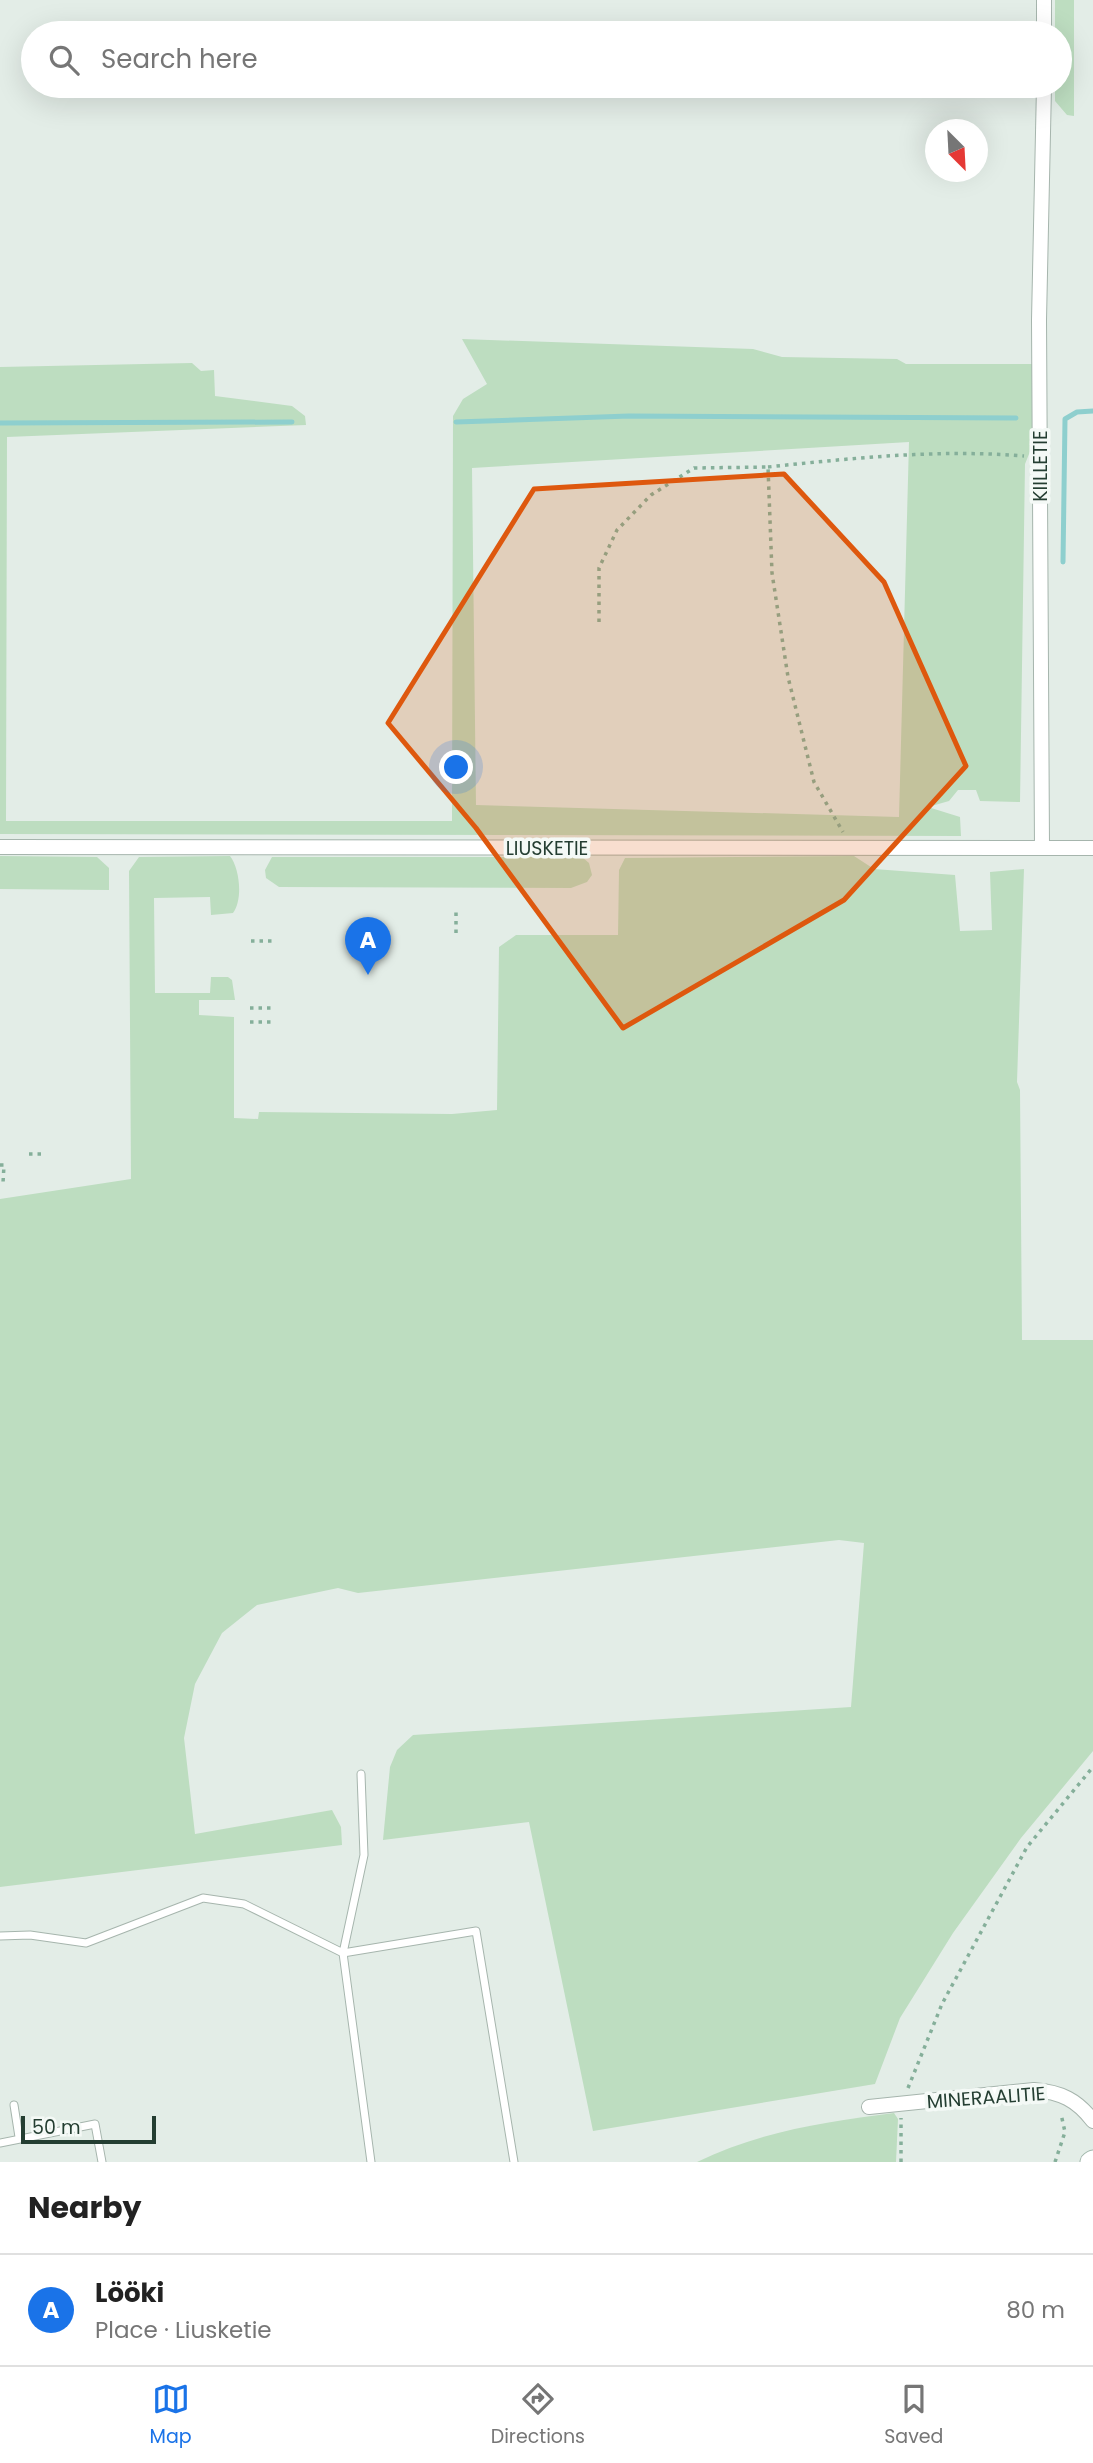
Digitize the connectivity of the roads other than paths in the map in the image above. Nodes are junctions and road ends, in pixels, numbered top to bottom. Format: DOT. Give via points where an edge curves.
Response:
graph roads {
  1 [pos="1044,0"];
  2 [pos="1044,21"];
  3 [pos="1044,98"];
  4 [pos="0,846"];
  5 [pos="1042,846"];
  6 [pos="1093,848"];
  7 [pos="361,1774"];
  8 [pos="0,1936"];
  9 [pos="343,1953"];
  10 [pos="14,2105"];
  11 [pos="869,2107"];
  12 [pos="1093,2121"];
  13 [pos="19,2137"];
  14 [pos="0,2143"];
  15 [pos="102,2162"];
  16 [pos="371,2162"];
  17 [pos="514,2162"];
  1 -- 2 [label="street"];
  3 -- 5 [label="street, KIILLETIE" via="1039,320"];
  4 -- 5 [label="street, LIUSKETIE"];
  5 -- 6 [label="street, LIUSKETIE"];
  7 -- 9 [label="lane" via="364,1855"];
  8 -- 9 [label="lane" via="86,1943 203,1898 244,1904"];
  9 -- 16 [label="lane"];
  9 -- 17 [label="lane" via="476,1931"];
  10 -- 13 [label="lane"];
  11 -- 12 [label="street, MINERAALITIE" via="1034,2090 1057,2092 1074,2101"];
  13 -- 14 [label="lane"];
  13 -- 15 [label="lane" via="95,2124"];
}
